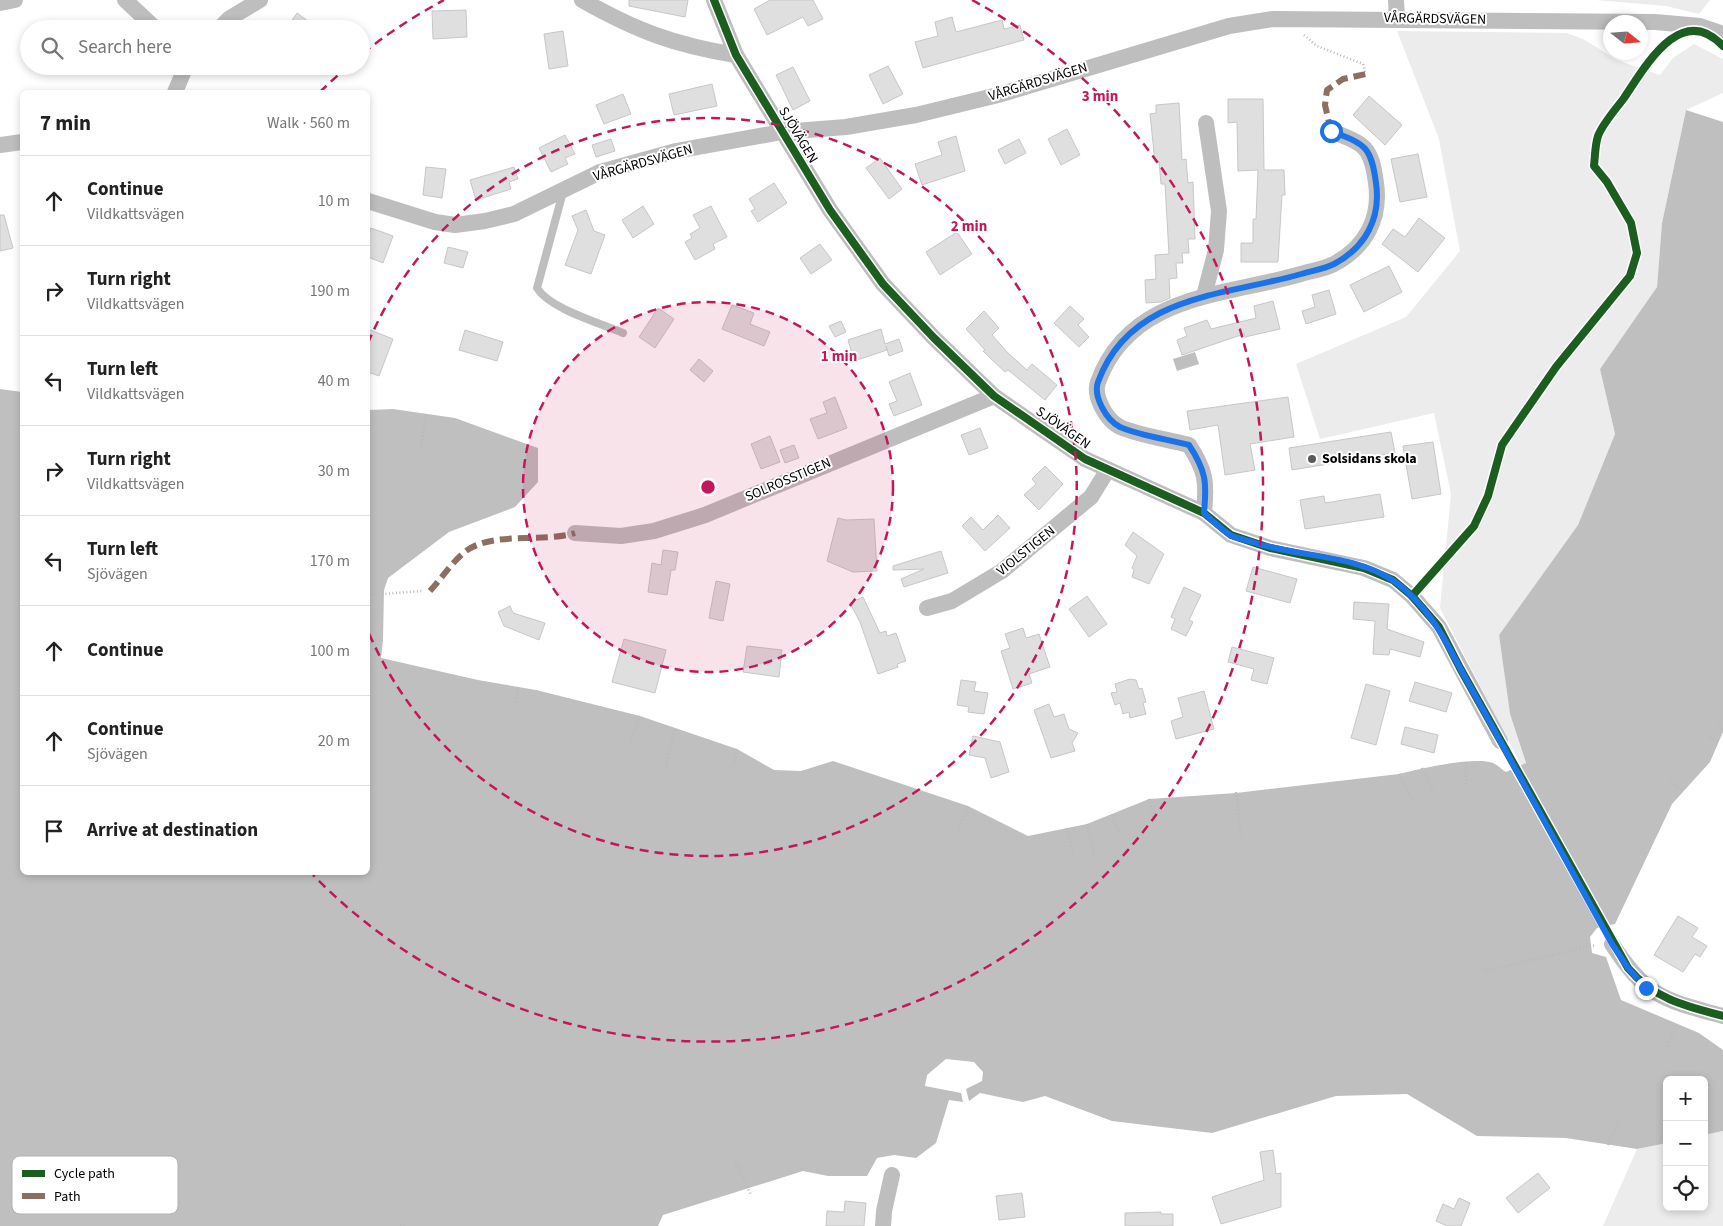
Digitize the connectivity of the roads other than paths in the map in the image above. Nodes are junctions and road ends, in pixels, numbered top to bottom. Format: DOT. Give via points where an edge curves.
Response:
graph roads {
  1 [pos="15,0"];
  2 [pos="126,0"];
  3 [pos="260,0"];
  4 [pos="582,0"];
  5 [pos="714,0"];
  6 [pos="1396,0"];
  7 [pos="0,3"];
  8 [pos="1397,19"];
  9 [pos="147,20"];
  10 [pos="228,20"];
  11 [pos="1723,34"];
  12 [pos="736,55"];
  13 [pos="182,75"];
  14 [pos="176,90"];
  15 [pos="1206,123"];
  16 [pos="1331,131"];
  17 [pos="782,132"];
  18 [pos="20,142"];
  19 [pos="0,145"];
  20 [pos="564,190"];
  21 [pos="370,201"];
  22 [pos="1204,296"];
  23 [pos="624,333"];
  24 [pos="994,396"];
  25 [pos="1107,471"];
  26 [pos="1204,513"];
  27 [pos="575,533"];
  28 [pos="927,608"];
  29 [pos="1500,741"];
  30 [pos="1607,943"];
  31 [pos="1723,1016"];
  32 [pos="892,1175"];
  33 [pos="883,1226"];
  1 -- 7 [label="street"];
  2 -- 9 [label="street"];
  3 -- 10 [label="street"];
  4 -- 12 [label="street" via="659,38"];
  5 -- 12 [label="street, SJÖVÄGEN"];
  6 -- 8 [label="street"];
  8 -- 11 [label="street, VÅRGÄRDSVÄGEN" via="1655,22 1700,26"];
  8 -- 17 [label="street, VÅRGÄRDSVÄGEN" via="1273,19 1229,26 956,106 846,127"];
  12 -- 17 [label="street, SJÖVÄGEN"];
  13 -- 14 [label="street"];
  15 -- 22 [label="street" via="1219,211 1216,250"];
  16 -- 22 [label="street" via="1361,142 1375,173 1376,217 1360,244 1333,264"];
  17 -- 20 [label="street, VÅRGÄRDSVÄGEN" via="676,150 600,172"];
  17 -- 24 [label="street, SJÖVÄGEN" via="830,210 882,284"];
  18 -- 19 [label="street"];
  20 -- 21 [label="street, VÅRGÄRDSVÄGEN" via="514,214 485,222 455,225 435,222"];
  20 -- 23 [label="lane" via="537,288 557,305"];
  22 -- 26 [label="street" via="1160,313 1126,336 1105,363 1096,390 1103,409 1118,426 1189,445 1203,466"];
  24 -- 25 [label="street, SJÖVÄGEN"];
  24 -- 27 [label="street, SOLROSSTIGEN" via="705,516 654,531 621,536"];
  25 -- 26 [label="street, SJÖVÄGEN"];
  25 -- 28 [label="street, VIOLSTIGEN" via="1091,497 1002,571 952,600"];
  26 -- 29 [label="street, SJÖVÄGEN" via="1231,535 1270,548 1332,559 1393,580 1439,627"];
  30 -- 31 [label="street" via="1646,988 1671,1001"];
  32 -- 33 [label="street"];
}
